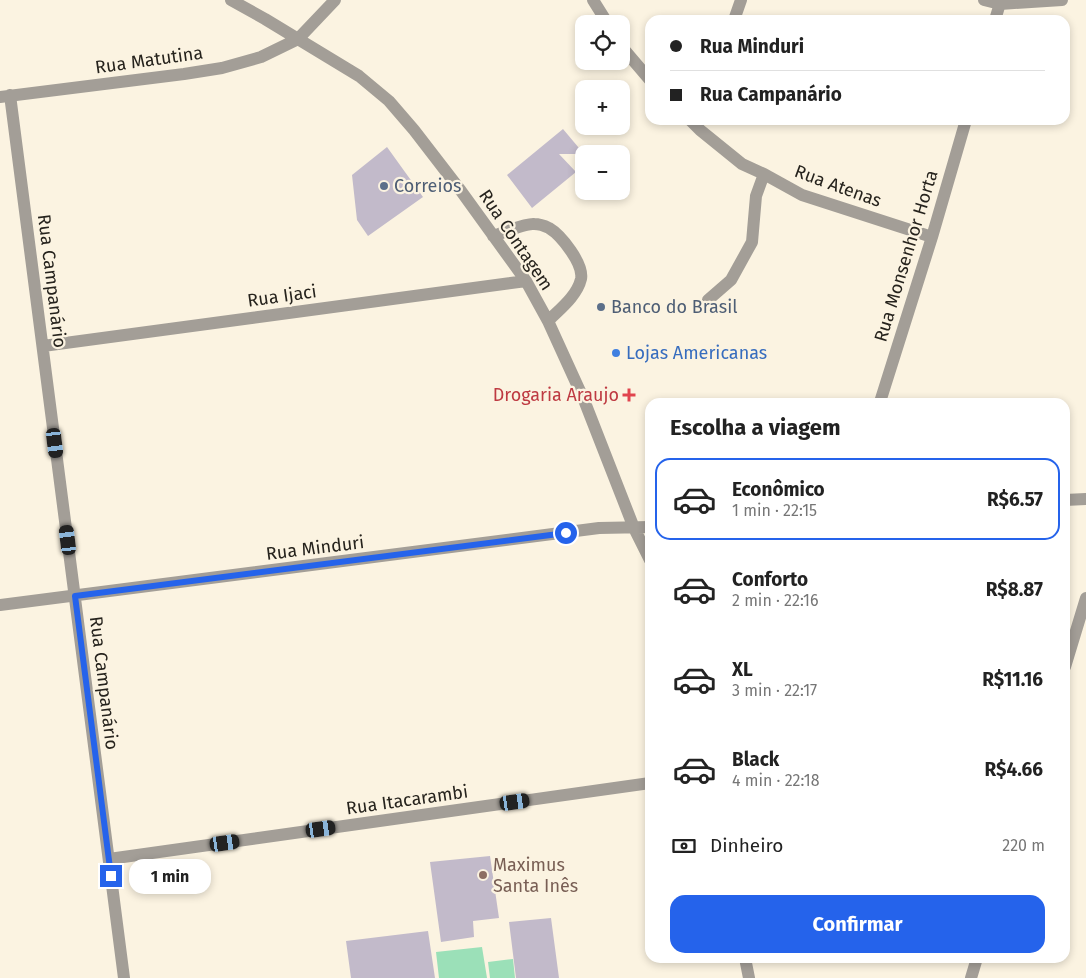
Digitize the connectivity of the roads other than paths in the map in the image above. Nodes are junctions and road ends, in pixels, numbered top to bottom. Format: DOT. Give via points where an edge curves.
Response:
graph roads {
  1 [pos="231,0"];
  2 [pos="335,0"];
  3 [pos="593,0"];
  4 [pos="741,0"];
  5 [pos="984,0"];
  6 [pos="1062,0"];
  7 [pos="1000,2"];
  8 [pos="602,15"];
  9 [pos="736,15"];
  10 [pos="996,15"];
  11 [pos="298,39"];
  12 [pos="630,57"];
  13 [pos="645,74"];
  14 [pos="5,96"];
  15 [pos="702,125"];
  16 [pos="965,125"];
  17 [pos="764,174"];
  18 [pos="493,236"];
  19 [pos="932,237"];
  20 [pos="526,281"];
  21 [pos="708,300"];
  22 [pos="548,321"];
  23 [pos="43,346"];
  24 [pos="881,398"];
  25 [pos="1086,498"];
  26 [pos="1070,500"];
  27 [pos="645,527"];
  28 [pos="634,528"];
  29 [pos="645,550"];
  30 [pos="75,596"];
  31 [pos="1086,598"];
  32 [pos="0,605"];
  33 [pos="1070,651"];
  34 [pos="645,784"];
  35 [pos="108,859"];
  36 [pos="747,963"];
  37 [pos="976,963"];
  38 [pos="124,978"];
  39 [pos="749,978"];
  40 [pos="971,978"];
  1 -- 11 [label="street, Rua Contagem"];
  2 -- 11 [label="street, Rua Matutina"];
  3 -- 8 [label="street"];
  4 -- 9 [label="street"];
  5 -- 7 [label="street"];
  6 -- 7 [label="street"];
  7 -- 10 [label="street"];
  11 -- 14 [label="street, Rua Matutina" via="262,57 222,68"];
  11 -- 18 [label="street, Rua Contagem" via="359,76 389,102 414,130"];
  12 -- 13 [label="street"];
  14 -- 23 [label="street, Rua Campanário"];
  15 -- 17 [label="street, Rua Atenas" via="742,164"];
  16 -- 19 [label="street, Rua Monsenhor Horta"];
  17 -- 19 [label="street, Rua Atenas" via="802,195"];
  17 -- 21 [label="street" via="756,196 752,242 731,280"];
  18 -- 20 [label="street, Rua Contagem"];
  18 -- 22 [label="street" via="532,224 550,228 576,257 581,276 578,285 574,294"];
  19 -- 24 [label="street, Rua Monsenhor Horta"];
  20 -- 22 [label="street, Rua Contagem"];
  20 -- 23 [label="street, Rua Ijaci"];
  22 -- 28 [label="street, Rua Contagem" via="584,400"];
  23 -- 30 [label="street, Rua Campanário"];
  25 -- 26 [label="street"];
  27 -- 28 [label="street, Rua Minduri"];
  28 -- 29 [label="street, Rua Contagem"];
  28 -- 30 [label="street, Rua Minduri" via="599,528"];
  30 -- 32 [label="street, Rua Minduri"];
  30 -- 35 [label="street, Rua Campanário"];
  31 -- 33 [label="street"];
  34 -- 35 [label="street, Rua Itacarambi"];
  35 -- 38 [label="street, Rua Campanário"];
  36 -- 39 [label="street"];
  37 -- 40 [label="street"];
}
